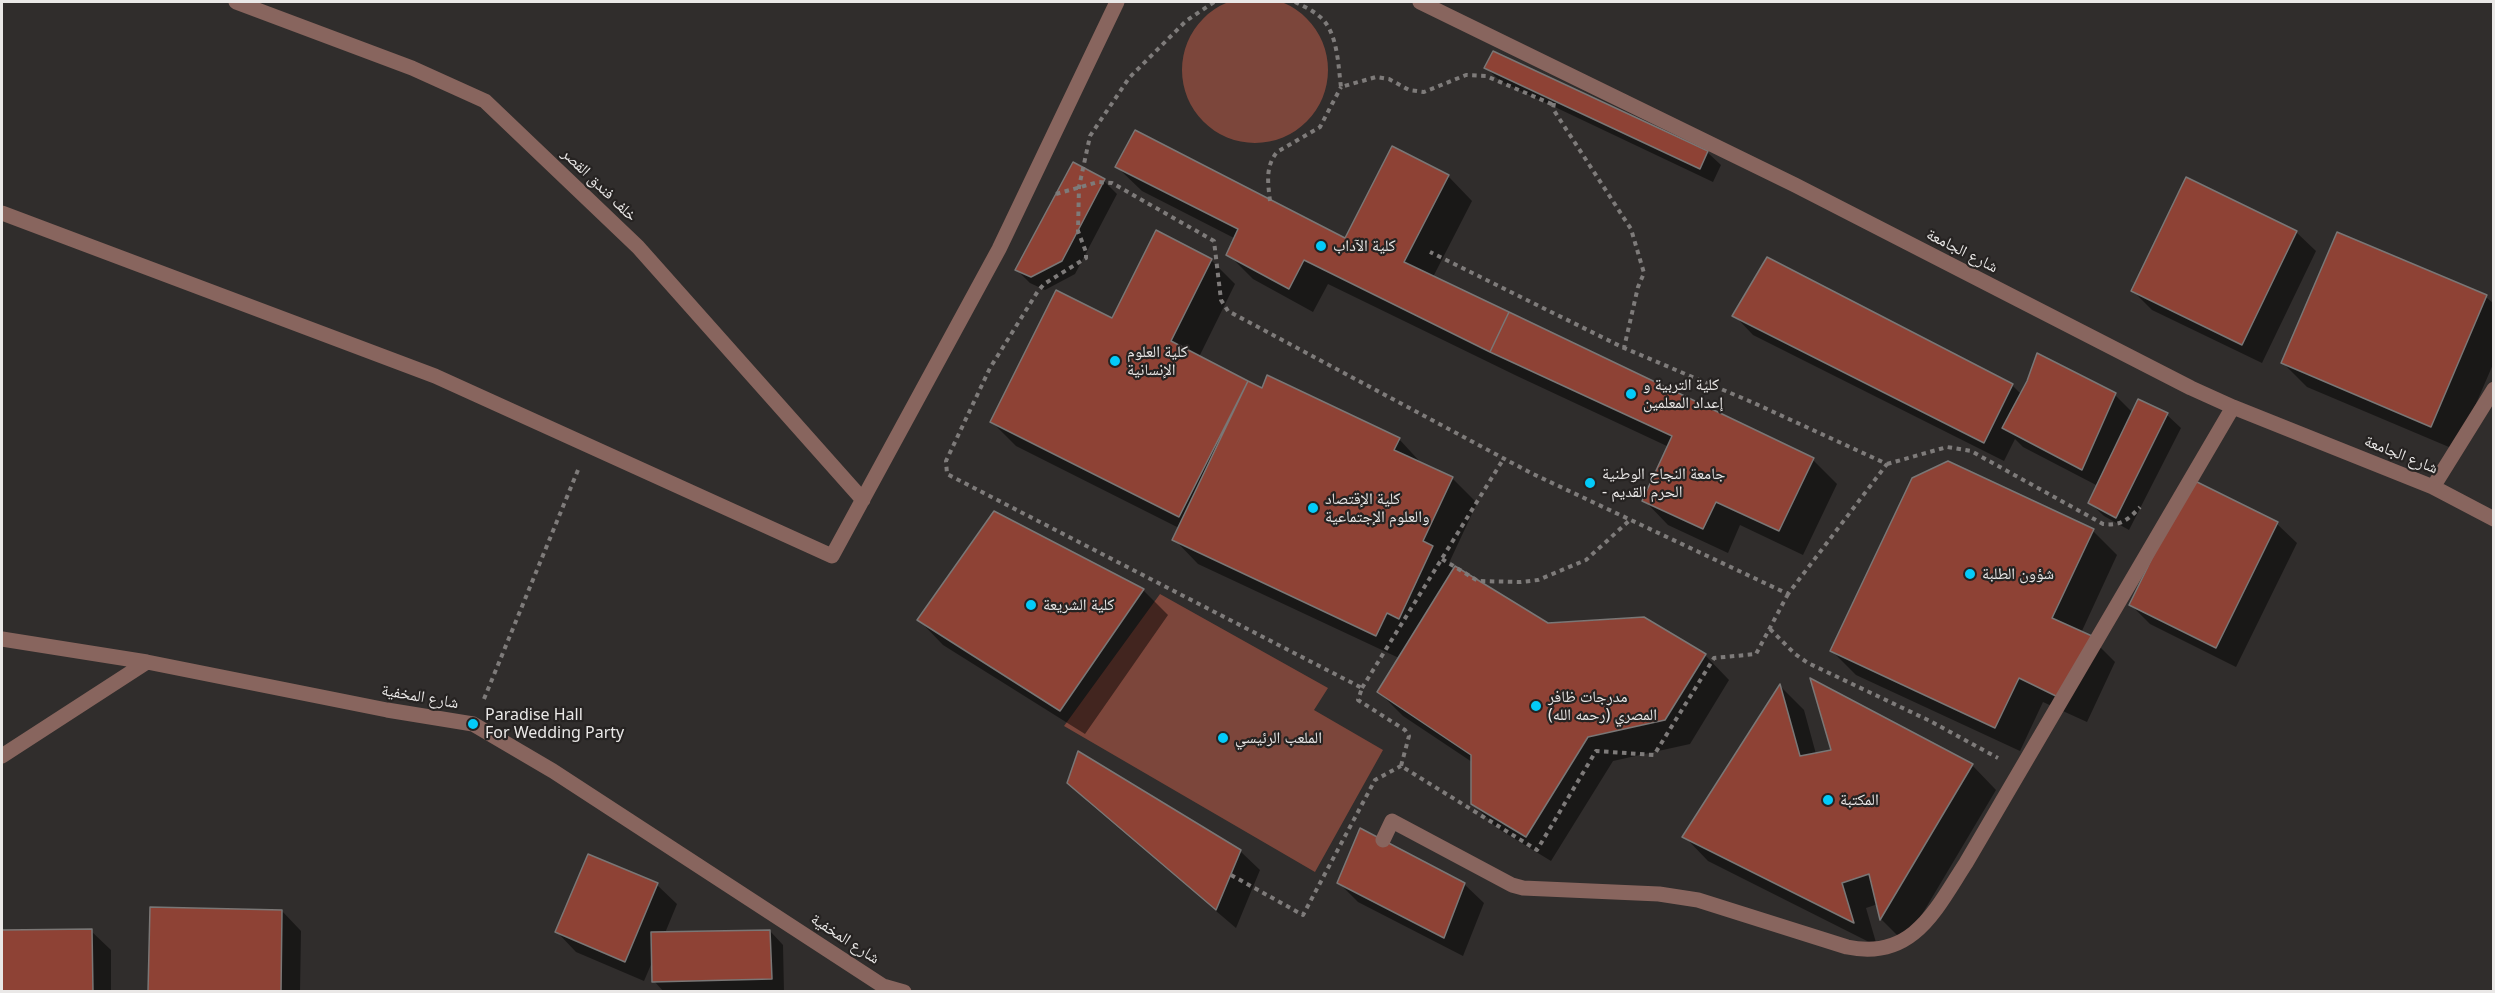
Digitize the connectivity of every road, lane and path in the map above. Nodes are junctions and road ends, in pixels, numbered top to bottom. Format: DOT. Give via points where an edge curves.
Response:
graph roads {
  1 [pos="236,2"];
  2 [pos="1117,2"];
  3 [pos="1214,2"];
  4 [pos="1295,2"];
  5 [pos="1420,2"];
  6 [pos="1564,72"];
  7 [pos="1341,87"];
  8 [pos="1554,105"];
  9 [pos="1079,187"];
  10 [pos="1270,201"];
  11 [pos="1021,204"];
  12 [pos="2,213"];
  13 [pos="1430,252"];
  14 [pos="1624,348"];
  15 [pos="2493,389"];
  16 [pos="2232,407"];
  17 [pos="588,444"];
  18 [pos="1504,458"];
  19 [pos="1887,464"];
  20 [pos="2433,487"];
  21 [pos="863,500"];
  22 [pos="2144,504"];
  23 [pos="1631,519"];
  24 [pos="2493,519"];
  25 [pos="1442,559"];
  26 [pos="1788,594"];
  27 [pos="1770,629"];
  28 [pos="2,639"];
  29 [pos="147,662"];
  30 [pos="1362,688"];
  31 [pos="473,724"];
  32 [pos="2,756"];
  33 [pos="1401,766"];
  34 [pos="2020,770"];
  35 [pos="1383,840"];
  36 [pos="1231,874"];
  37 [pos="904,992"];
  1 -- 21 [label="street, خلف فندق القصر" via="412,68 485,101 638,247"];
  2 -- 11 [label="street"];
  3 -- 9 [label="path" via="1186,21 1121,88 1090,136"];
  4 -- 7 [label="path" via="1322,18 1329,29"];
  5 -- 6 [label="street, شارع الجامعة"];
  6 -- 8 [label="path"];
  6 -- 16 [label="street, شارع الجامعة"];
  7 -- 8 [label="path" via="1382,78 1424,92 1466,75 1486,75"];
  7 -- 10 [label="path" via="1320,127 1273,157 1267,172"];
  8 -- 14 [label="path" via="1631,229 1641,262 1644,273"];
  9 -- 11 [label="path"];
  9 -- 18 [label="path" via="1111,183 1211,237 1216,245 1221,300 1228,310"];
  9 -- 30 [label="path" via="1078,231 1086,258 1038,291 990,368 946,460 947,474"];
  11 -- 21 [label="street"];
  12 -- 17 [label="street" via="435,376"];
  13 -- 14 [label="path"];
  14 -- 19 [label="path"];
  15 -- 20 [label="street"];
  16 -- 20 [label="street, شارع الجامعة"];
  16 -- 34 [label="street"];
  17 -- 21 [label="street" via="832,556"];
  17 -- 31 [label="path"];
  18 -- 23 [label="path"];
  18 -- 25 [label="path"];
  19 -- 22 [label="path" via="1947,447 1971,451 2103,524 2116,526 2127,521"];
  19 -- 26 [label="path"];
  20 -- 24 [label="street, شارع الجامعة"];
  23 -- 25 [label="path" via="1586,561 1539,580 1479,581"];
  23 -- 26 [label="path"];
  25 -- 30 [label="path"];
  26 -- 27 [label="path"];
  27 -- 33 [label="path" via="1756,654 1714,658 1654,755 1596,751 1537,850"];
  27 -- 34 [label="path" via="1808,663"];
  28 -- 29 [label="street, شارع المخفية"];
  29 -- 31 [label="street, شارع المخفية"];
  29 -- 32 [label="street"];
  30 -- 33 [label="path" via="1358,700 1409,736"];
  31 -- 37 [label="street, شارع المخفية" via="553,771 883,986"];
  33 -- 36 [label="path" via="1375,780 1303,915"];
  34 -- 35 [label="street" via="1966,863 1920,930 1899,942 1866,951 1698,900 1512,885 1392,821"];
}
